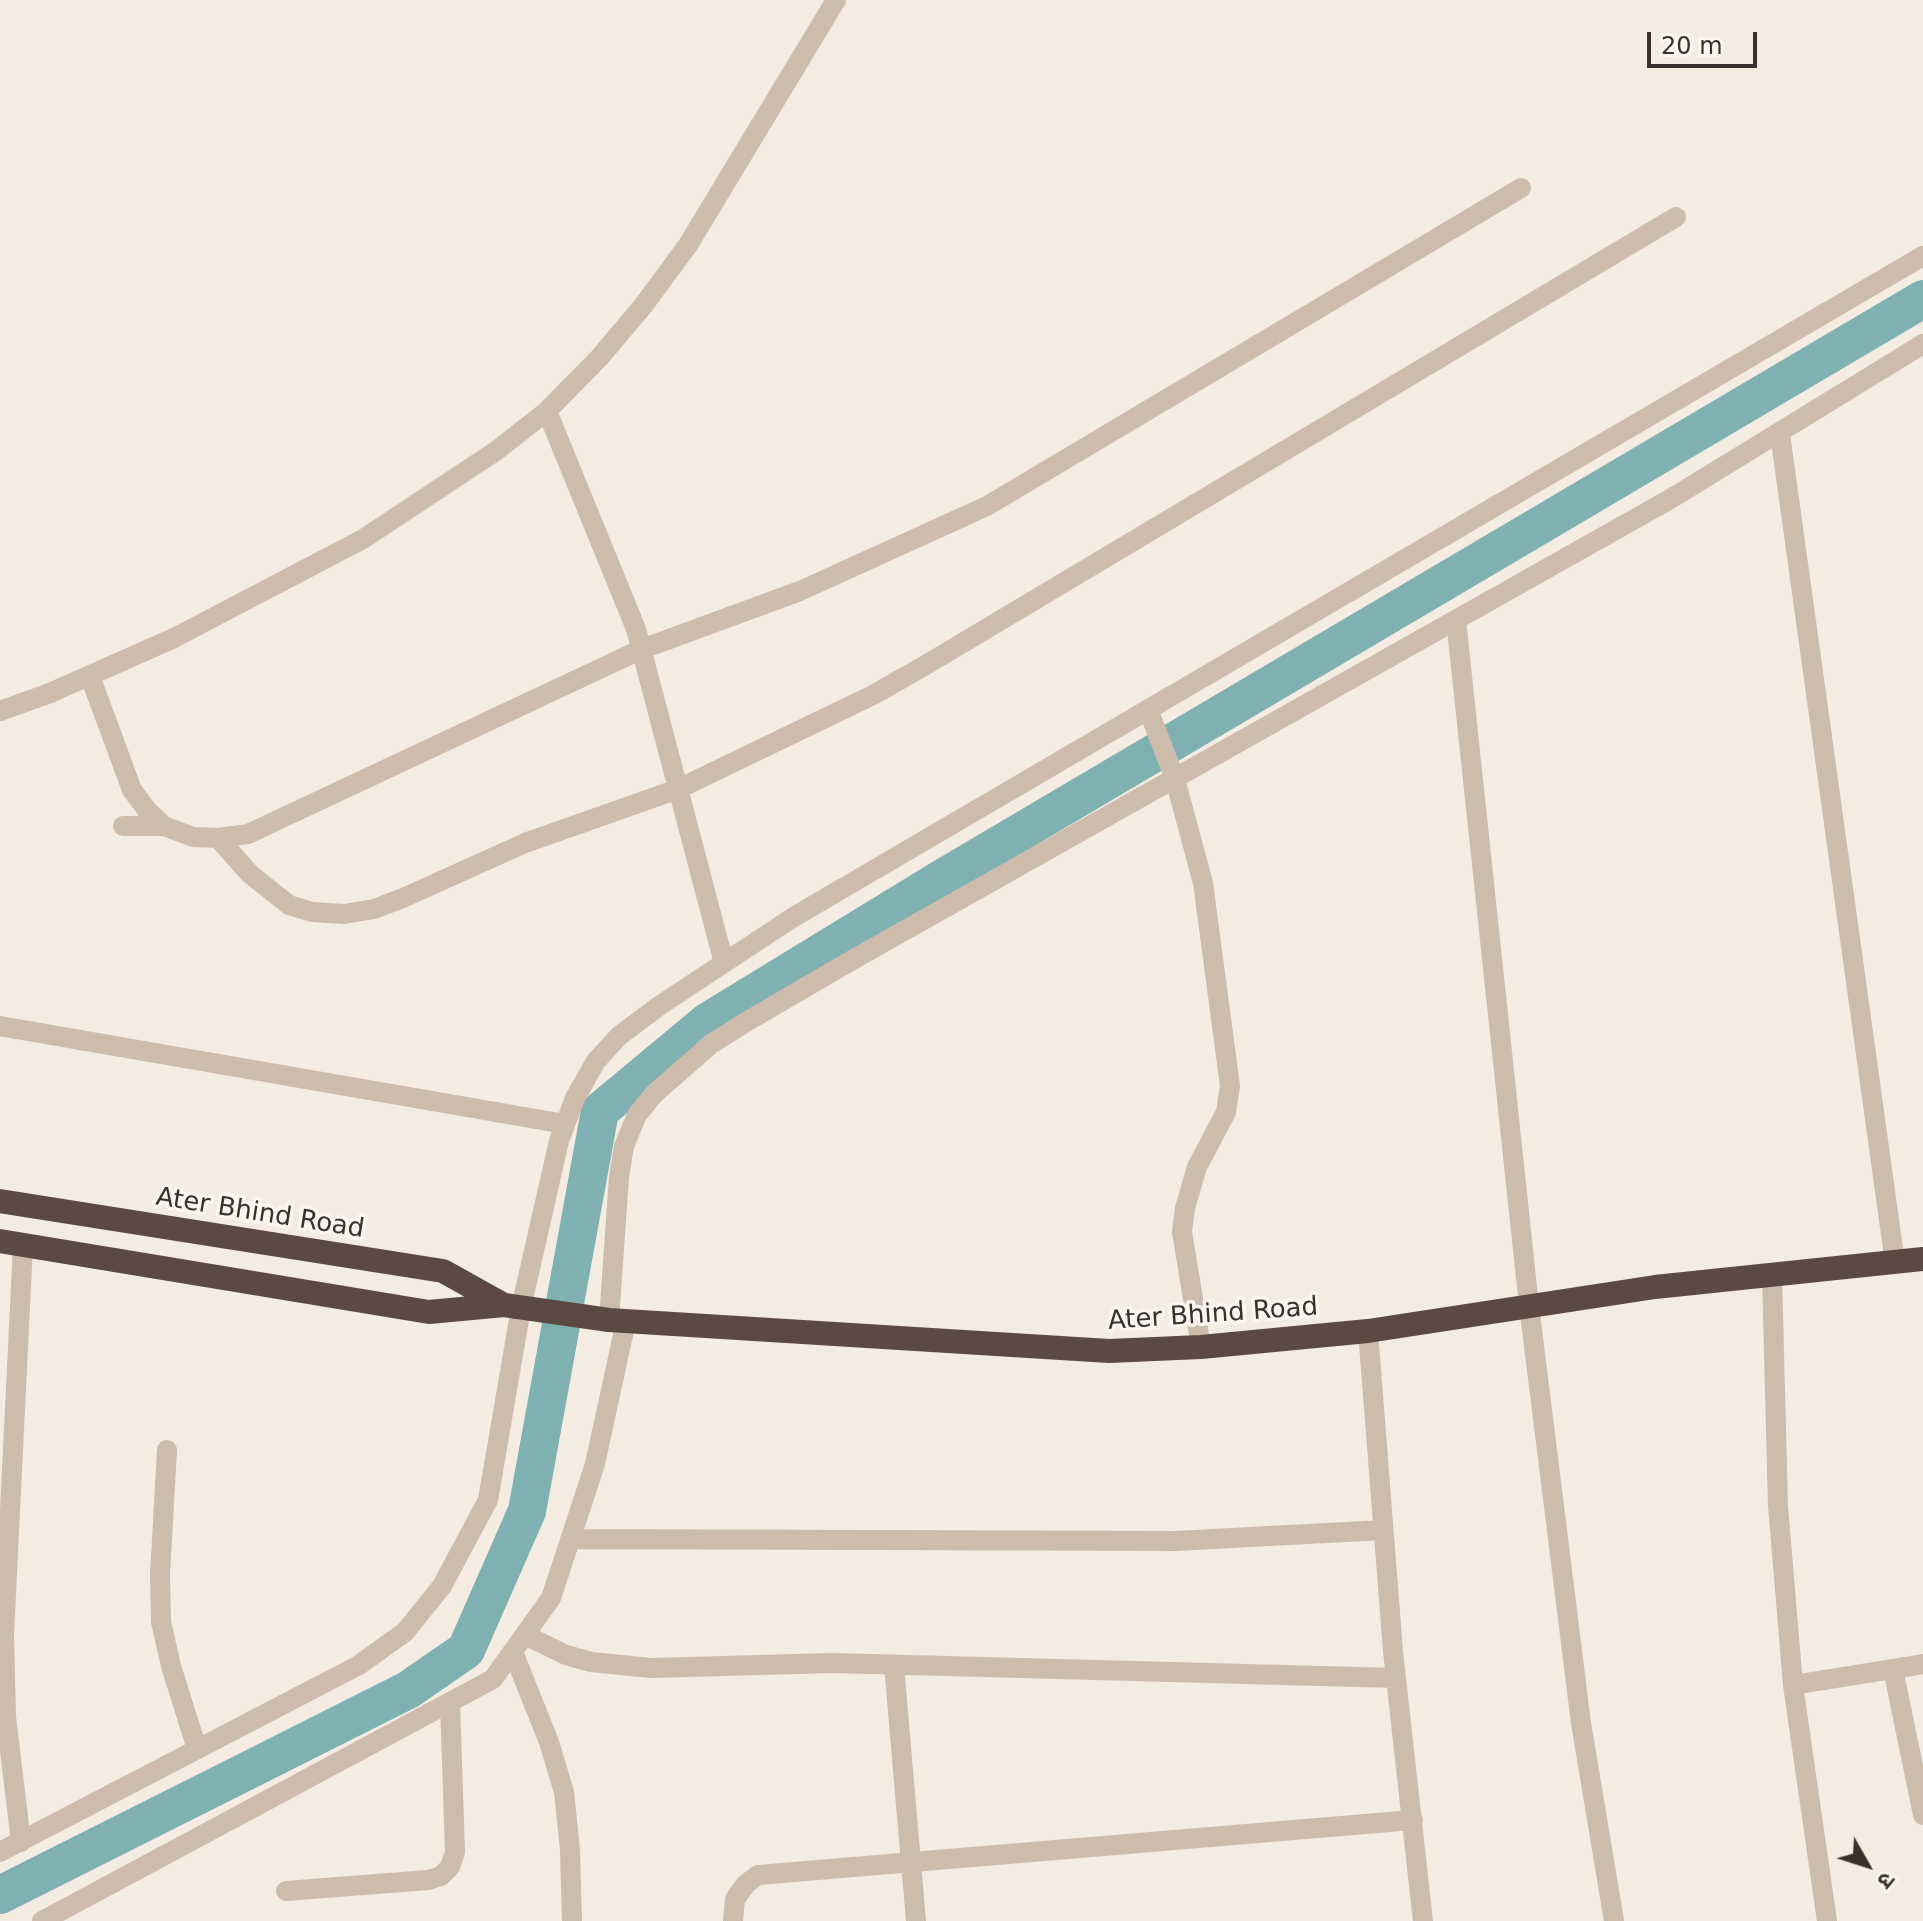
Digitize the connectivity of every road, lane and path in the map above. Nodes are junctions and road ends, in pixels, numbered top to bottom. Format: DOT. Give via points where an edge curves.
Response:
graph roads {
  1 [pos="836,0"];
  2 [pos="1521,188"];
  3 [pos="1676,217"];
  4 [pos="1923,256"];
  5 [pos="1923,344"];
  6 [pos="547,411"];
  7 [pos="1780,434"];
  8 [pos="1456,620"];
  9 [pos="642,649"];
  10 [pos="90,676"];
  11 [pos="1148,709"];
  12 [pos="0,711"];
  13 [pos="1175,779"];
  14 [pos="678,789"];
  15 [pos="123,826"];
  16 [pos="164,826"];
  17 [pos="218,838"];
  18 [pos="724,963"];
  19 [pos="0,1026"];
  20 [pos="565,1124"];
  21 [pos="0,1201"];
  22 [pos="11,1243"];
  23 [pos="1923,1259"];
  24 [pos="1895,1263"];
  25 [pos="1772,1276"];
  26 [pos="1529,1306"];
  27 [pos="517,1307"];
  28 [pos="608,1320"];
  29 [pos="1368,1331"];
  30 [pos="1201,1347"];
  31 [pos="6,1426"];
  32 [pos="167,1450"];
  33 [pos="1383,1530"];
  34 [pos="570,1539"];
  35 [pos="525,1635"];
  36 [pos="513,1652"];
  37 [pos="1923,1664"];
  38 [pos="894,1665"];
  39 [pos="1893,1669"];
  40 [pos="1396,1678"];
  41 [pos="1793,1685"];
  42 [pos="450,1703"];
  43 [pos="197,1749"];
  44 [pos="1923,1815"];
  45 [pos="1413,1820"];
  46 [pos="21,1842"];
  47 [pos="0,1852"];
  48 [pos="912,1861"];
  49 [pos="286,1891"];
  50 [pos="42,1921"];
  51 [pos="572,1921"];
  52 [pos="733,1921"];
  53 [pos="916,1921"];
  54 [pos="1423,1921"];
  55 [pos="1614,1921"];
  56 [pos="1827,1921"];
  1 -- 6 [label="street" via="688,245 617,337"];
  2 -- 9 [label="street" via="987,506 800,591"];
  3 -- 14 [label="street" via="924,666"];
  4 -- 11 [label="street"];
  5 -- 7 [label="street"];
  6 -- 9 [label="street"];
  6 -- 10 [label="street" via="363,539"];
  7 -- 8 [label="street"];
  7 -- 24 [label="street"];
  8 -- 13 [label="street"];
  8 -- 26 [label="street"];
  9 -- 14 [label="street"];
  9 -- 17 [label="street" via="248,834"];
  10 -- 12 [label="street"];
  10 -- 16 [label="street" via="132,790"];
  11 -- 13 [label="street"];
  11 -- 18 [label="street"];
  13 -- 28 [label="street" via="751,1019 711,1044 654,1094 637,1115 624,1146"];
  13 -- 30 [label="street" via="1203,883 1230,1086 1226,1112 1197,1167 1182,1232"];
  14 -- 17 [label="street" via="525,843 388,904 344,914 289,905 250,874"];
  14 -- 18 [label="street"];
  15 -- 16 [label="street"];
  16 -- 17 [label="street" via="193,837"];
  18 -- 20 [label="street" via="619,1036 596,1061"];
  19 -- 20 [label="street"];
  20 -- 27 [label="street"];
  21 -- 27 [label="highway, Ater Bhind Road" via="443,1271"];
  22 -- 27 [label="highway, Ater Bhind Road" via="429,1312"];
  22 -- 31 [label="street"];
  23 -- 24 [label="highway, Ater Bhind Road"];
  24 -- 25 [label="highway, Ater Bhind Road"];
  25 -- 26 [label="highway, Ater Bhind Road"];
  25 -- 41 [label="street" via="1778,1506"];
  26 -- 29 [label="highway, Ater Bhind Road"];
  26 -- 55 [label="street" via="1581,1723"];
  27 -- 28 [label="highway, Ater Bhind Road"];
  27 -- 43 [label="street" via="488,1500 442,1586 405,1632 359,1665"];
  28 -- 30 [label="highway, Ater Bhind Road" via="1109,1351"];
  28 -- 34 [label="street" via="595,1464"];
  29 -- 30 [label="highway, Ater Bhind Road"];
  29 -- 33 [label="street"];
  31 -- 46 [label="street" via="6,1717"];
  32 -- 43 [label="street" via="161,1622"];
  33 -- 34 [label="street" via="1175,1541"];
  33 -- 40 [label="street"];
  34 -- 35 [label="street" via="551,1598"];
  35 -- 36 [label="street"];
  35 -- 38 [label="street" via="566,1655 620,1666"];
  36 -- 42 [label="street" via="493,1679"];
  36 -- 51 [label="street" via="564,1792"];
  37 -- 39 [label="street"];
  38 -- 40 [label="street"];
  38 -- 48 [label="street"];
  39 -- 41 [label="street"];
  39 -- 44 [label="street"];
  40 -- 45 [label="street"];
  41 -- 56 [label="street"];
  42 -- 49 [label="street" via="455,1852 450,1867 428,1880"];
  42 -- 50 [label="street"];
  43 -- 46 [label="street"];
  45 -- 48 [label="street"];
  45 -- 54 [label="street"];
  46 -- 47 [label="street"];
  48 -- 52 [label="street" via="758,1875 735,1899"];
  48 -- 53 [label="street"];
}
